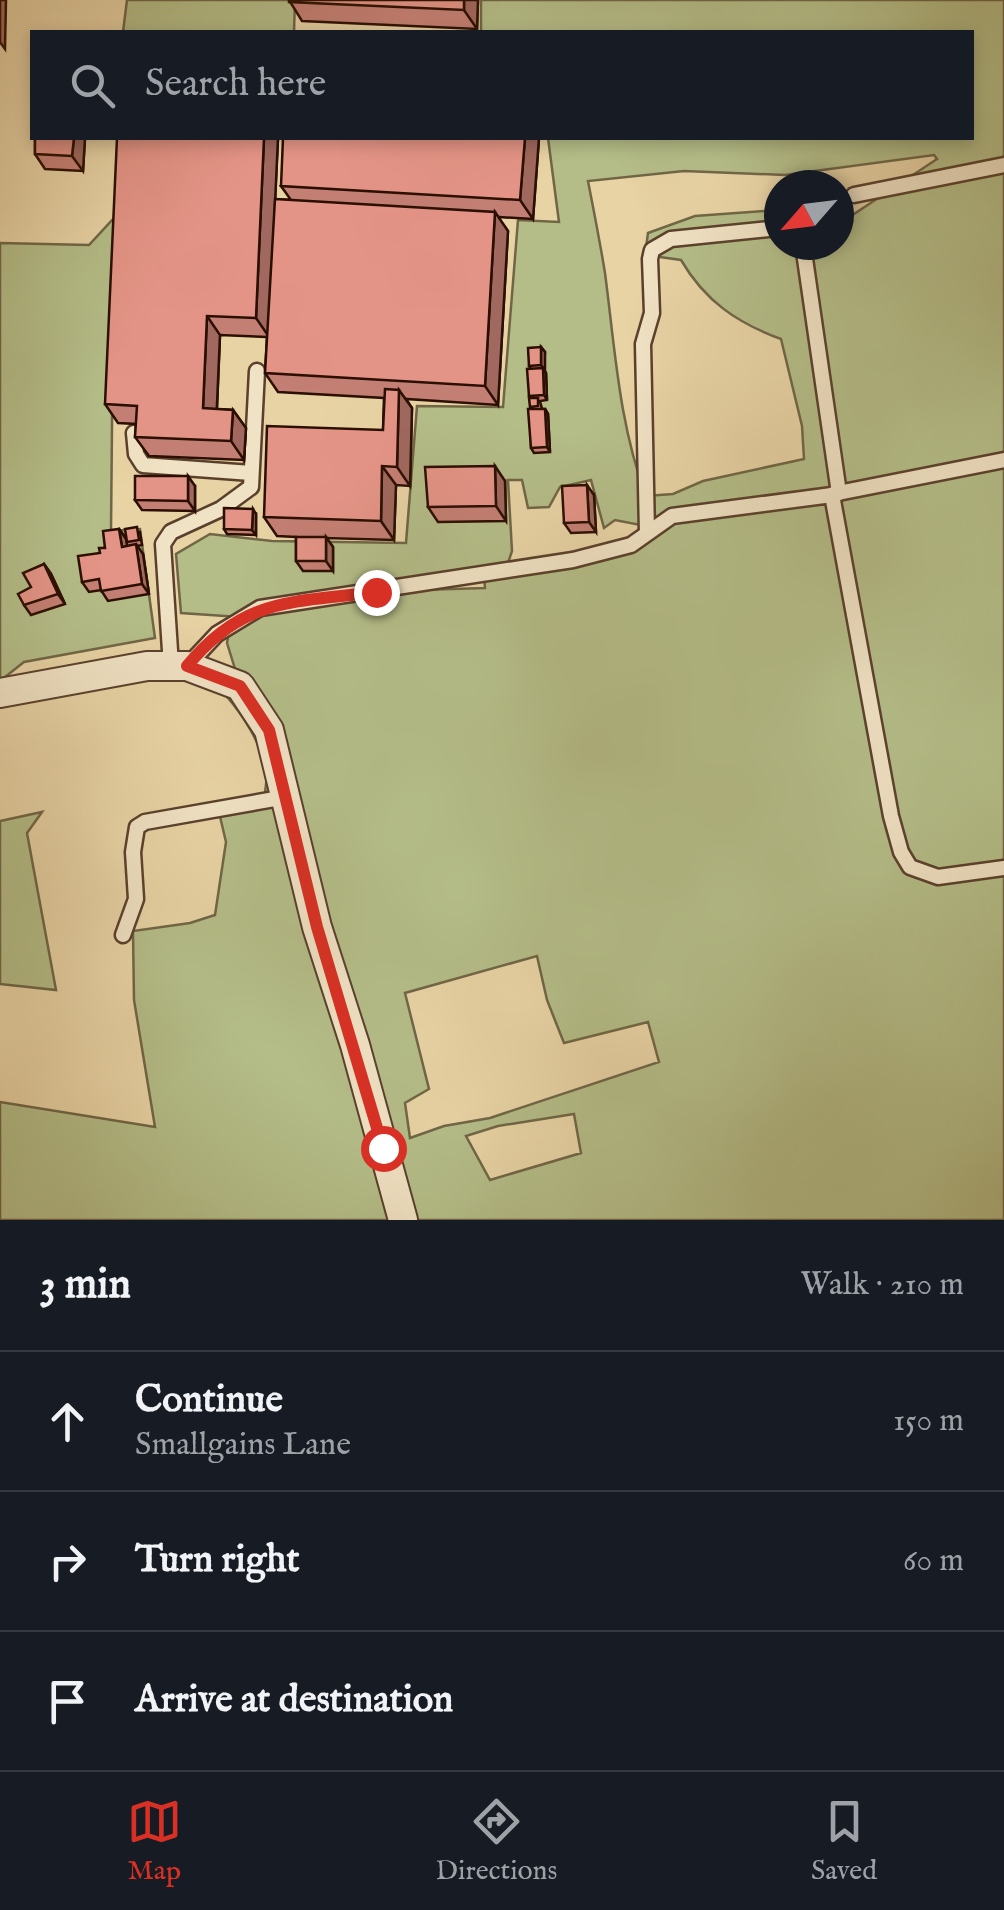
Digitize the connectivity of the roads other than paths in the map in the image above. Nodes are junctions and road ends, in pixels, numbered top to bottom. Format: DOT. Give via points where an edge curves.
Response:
graph roads {
  1 [pos="1004,166"];
  2 [pos="854,195"];
  3 [pos="764,230"];
  4 [pos="805,260"];
  5 [pos="257,371"];
  6 [pos="134,433"];
  7 [pos="1004,460"];
  8 [pos="251,473"];
  9 [pos="836,494"];
  10 [pos="647,533"];
  11 [pos="179,666"];
  12 [pos="0,693"];
  13 [pos="286,796"];
  14 [pos="1004,868"];
  15 [pos="123,936"];
  16 [pos="403,1220"];
  1 -- 2 [label="lane"];
  3 -- 10 [label="lane" via="672,239 652,250 652,313 643,344"];
  4 -- 9 [label="lane"];
  5 -- 8 [label="lane"];
  6 -- 8 [label="lane" via="144,465"];
  7 -- 9 [label="lane"];
  8 -- 11 [label="lane" via="250,486 234,502 171,532 163,544"];
  9 -- 10 [label="lane" via="672,516"];
  9 -- 14 [label="lane" via="900,852 910,868 938,877"];
  10 -- 11 [label="lane" via="631,545 572,560 260,608"];
  11 -- 12 [label="street"];
  11 -- 13 [label="street" via="240,686 269,730"];
  13 -- 15 [label="lane" via="138,827 136,899"];
  13 -- 16 [label="street"];
}
